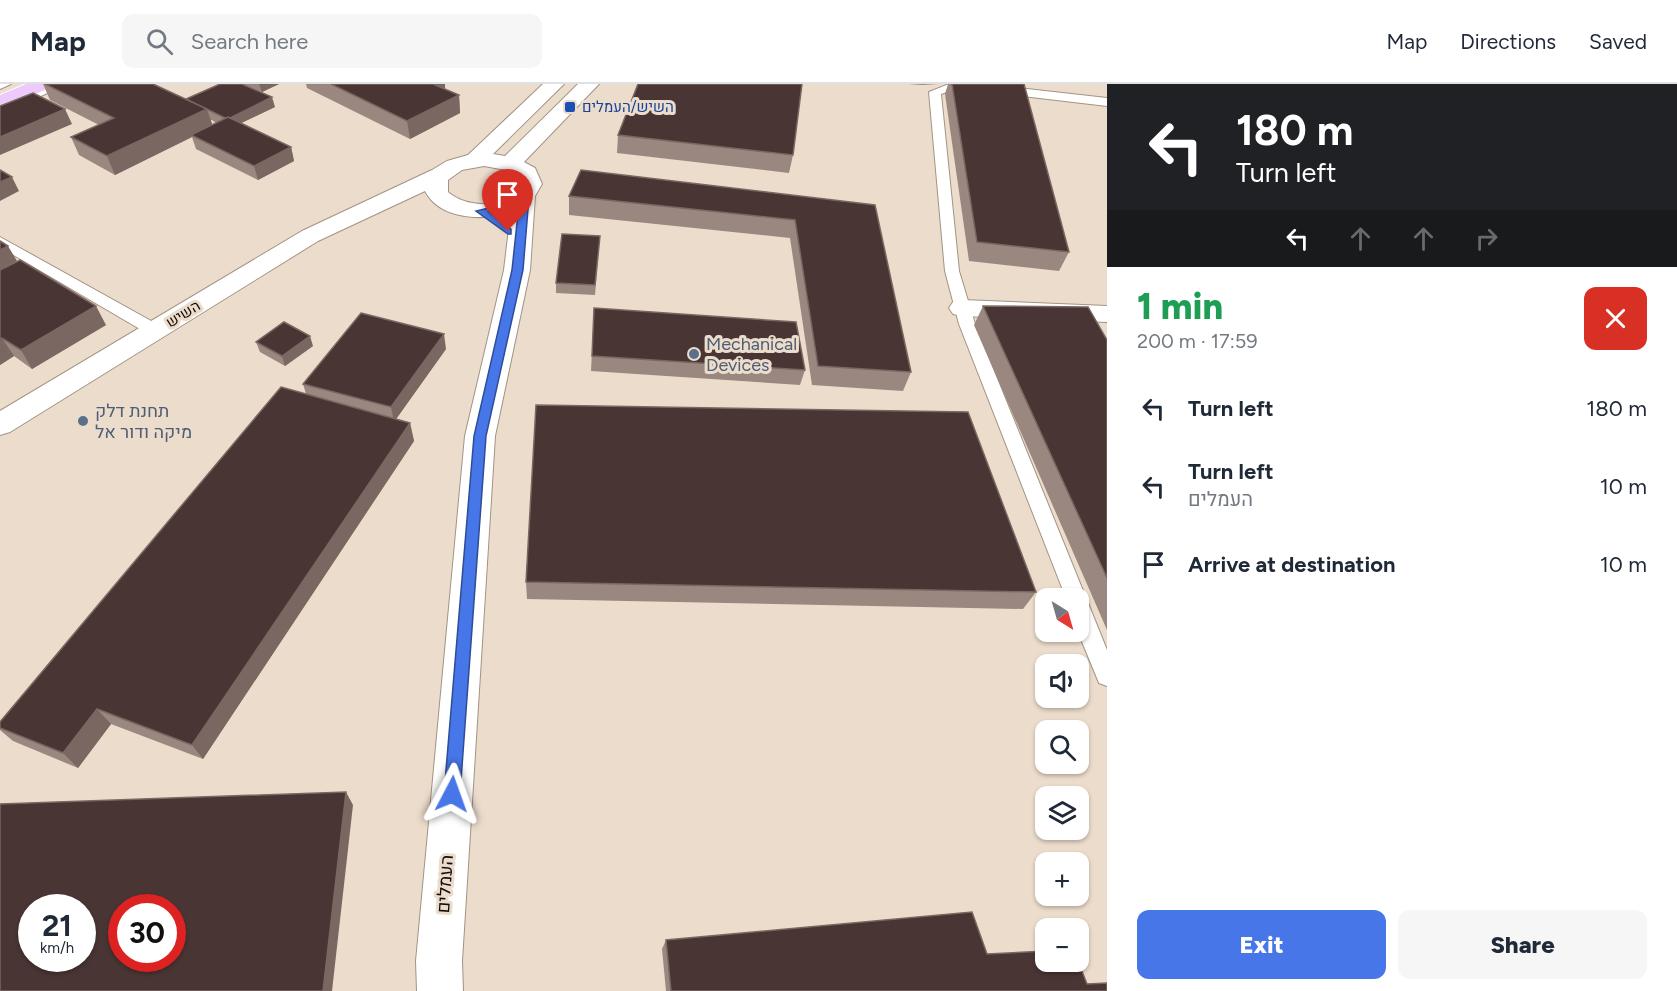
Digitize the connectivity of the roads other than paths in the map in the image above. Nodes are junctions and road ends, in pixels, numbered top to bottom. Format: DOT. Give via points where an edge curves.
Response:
graph roads {
  1 [pos="4,84"];
  2 [pos="43,84"];
  3 [pos="62,84"];
  4 [pos="554,84"];
  5 [pos="589,84"];
  6 [pos="0,86"];
  7 [pos="989,86"];
  8 [pos="1106,101"];
  9 [pos="0,102"];
  10 [pos="0,110"];
  11 [pos="474,160"];
  12 [pos="511,164"];
  13 [pos="442,174"];
  14 [pos="524,197"];
  15 [pos="444,201"];
  16 [pos="368,209"];
  17 [pos="481,211"];
  18 [pos="0,242"];
  19 [pos="521,242"];
  20 [pos="962,308"];
  21 [pos="1107,314"];
  22 [pos="156,331"];
  23 [pos="0,425"];
  24 [pos="1072,588"];
  25 [pos="1089,632"];
  26 [pos="1107,676"];
  27 [pos="440,991"];
  1 -- 6 [label="lane"];
  2 -- 9 [label="highway"];
  3 -- 10 [label="lane"];
  4 -- 11 [label="street"];
  5 -- 12 [label="street"];
  7 -- 8 [label="lane"];
  7 -- 20 [label="lane" via="955,86 935,92 952,271"];
  11 -- 12 [label="street"];
  11 -- 13 [label="street, השיש"];
  12 -- 14 [label="street, העמלים" via="528,175 531,182"];
  13 -- 15 [label="street" via="435,185"];
  13 -- 16 [label="street, השיש"];
  14 -- 17 [label="street" via="508,206"];
  14 -- 19 [label="street, העמלים"];
  15 -- 16 [label="street, השיש"];
  15 -- 17 [label="street"];
  16 -- 22 [label="street, השיש" via="310,236"];
  17 -- 19 [label="street"];
  18 -- 22 [label="lane"];
  19 -- 27 [label="street, העמלים" via="480,436 439,961"];
  20 -- 21 [label="street"];
  20 -- 24 [label="lane"];
  22 -- 23 [label="street, השיש"];
  25 -- 26 [label="lane"];
}
